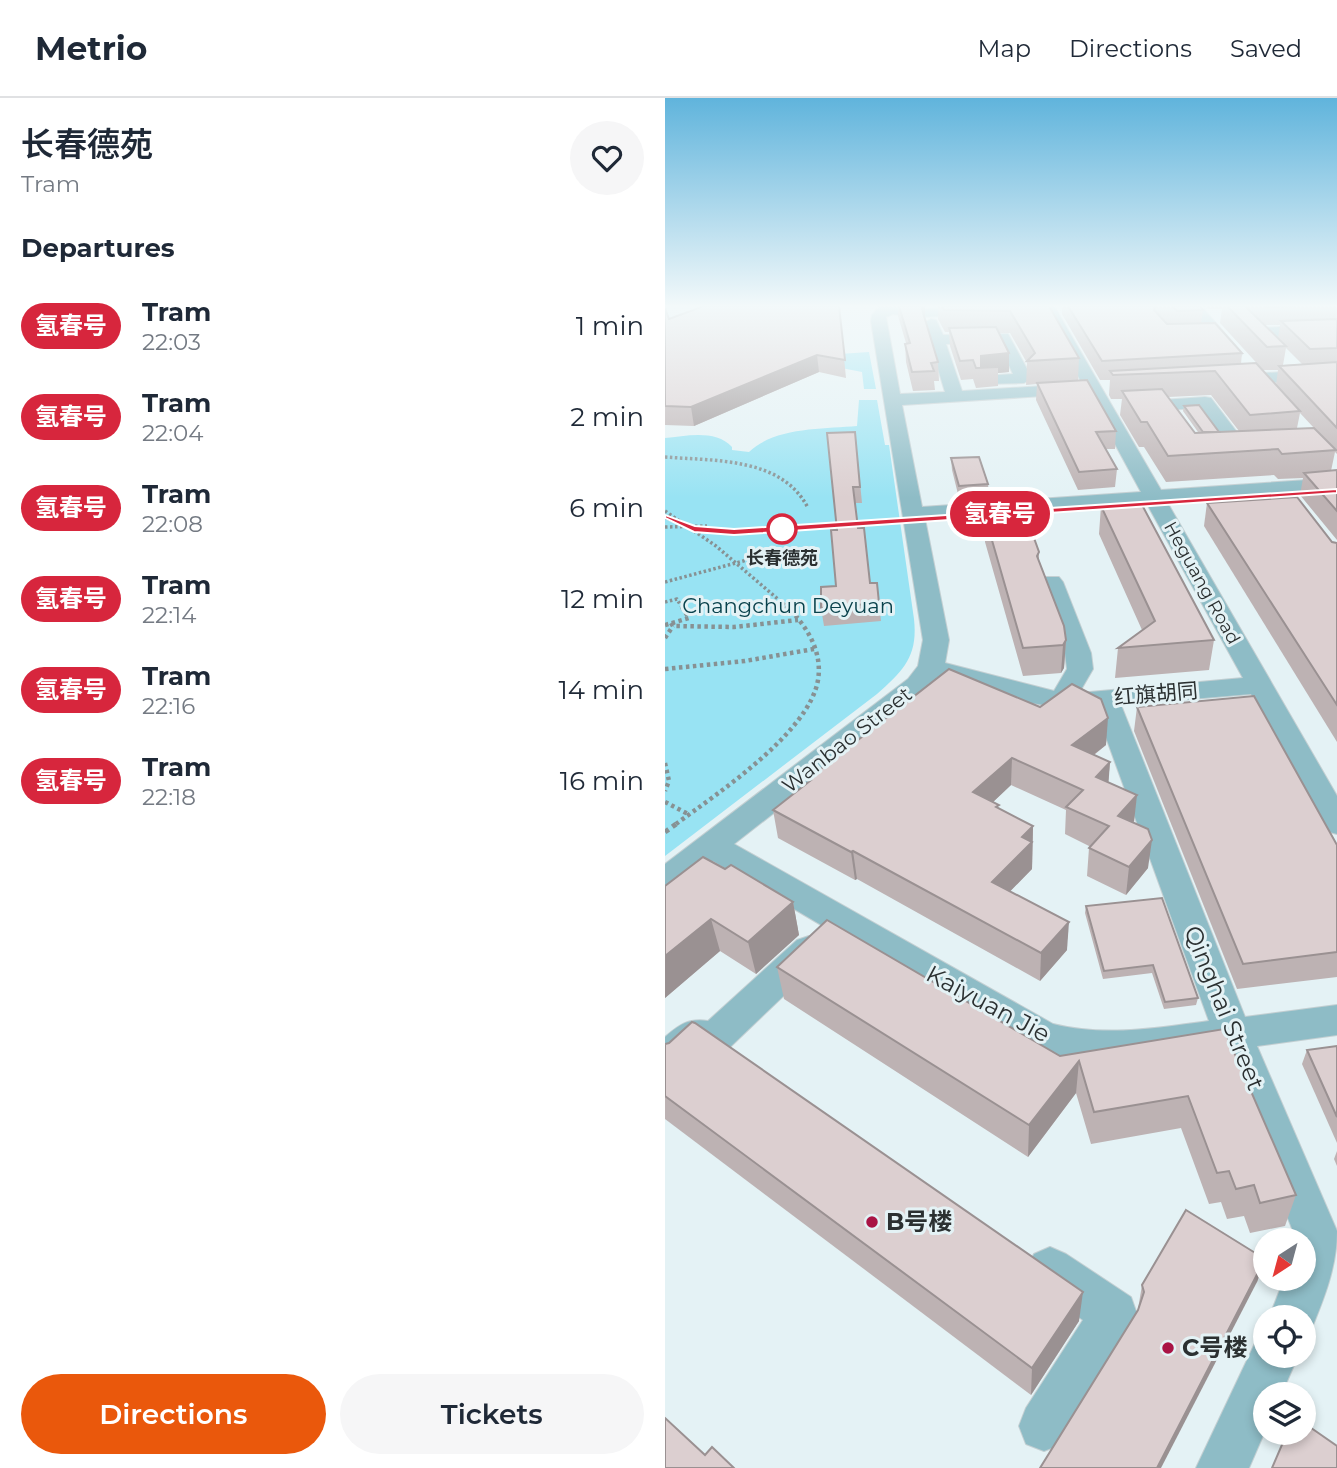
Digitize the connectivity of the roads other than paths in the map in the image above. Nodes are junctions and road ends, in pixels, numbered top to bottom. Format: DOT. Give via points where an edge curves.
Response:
graph roads {
  1 [pos="887,370"];
  2 [pos="946,370"];
  3 [pos="1020,370"];
  4 [pos="1087,370"];
  5 [pos="1248,370"];
  6 [pos="1295,370"];
  7 [pos="1337,374"];
  8 [pos="1301,376"];
  9 [pos="1255,378"];
  10 [pos="1215,381"];
  11 [pos="952,390"];
  12 [pos="1101,394"];
  13 [pos="1272,397"];
  14 [pos="892,400"];
  15 [pos="1166,404"];
  16 [pos="1179,423"];
  17 [pos="1264,447"];
  18 [pos="1239,448"];
  19 [pos="1212,450"];
  20 [pos="1337,484"];
  21 [pos="1337,497"];
  22 [pos="1158,503"];
  23 [pos="914,520"];
  24 [pos="1051,582"];
  25 [pos="931,667"];
  26 [pos="1259,685"];
  27 [pos="1062,699"];
  28 [pos="1105,699"];
  29 [pos="1337,823"];
  30 [pos="711,845"];
  31 [pos="665,881"];
  32 [pos="840,921"];
  33 [pos="1337,1020"];
  34 [pos="1233,1034"];
  35 [pos="665,1061"];
  36 [pos="1023,1251"];
  37 [pos="1298,1305"];
  38 [pos="1268,1368"];
  39 [pos="1044,1426"];
  40 [pos="1222,1468"];
  1 -- 14 [label="street"];
  2 -- 11 [label="street"];
  3 -- 11 [label="street" via="1024,378"];
  4 -- 12 [label="street, Heguang Road"];
  5 -- 9 [label="street"];
  6 -- 8 [label="street"];
  7 -- 8 [label="street"];
  8 -- 9 [label="street"];
  9 -- 10 [label="street"];
  9 -- 13 [label="street"];
  11 -- 12 [label="street"];
  11 -- 14 [label="street"];
  12 -- 15 [label="street"];
  12 -- 22 [label="street, Heguang Road"];
  14 -- 23 [label="street"];
  15 -- 16 [label="street"];
  15 -- 18 [label="street" via="1205,402"];
  17 -- 18 [label="street"];
  18 -- 19 [label="street"];
  20 -- 22 [label="street"];
  21 -- 22 [label="street" via="1295,505"];
  22 -- 23 [label="street"];
  22 -- 26 [label="street, Heguang Road"];
  23 -- 25 [label="street" via="936,640"];
  24 -- 27 [label="street" via="1080,670"];
  25 -- 27 [label="street, 红旗胡同" via="1043,698"];
  25 -- 30 [label="street, Wanbao Street" via="879,717"];
  26 -- 28 [label="street, 红旗胡同"];
  26 -- 29 [label="street, Heguang Road"];
  27 -- 28 [label="street, 红旗胡同"];
  28 -- 34 [label="street, Qinghai Street"];
  30 -- 31 [label="street, Wanbao Street"];
  30 -- 32 [label="street, Kaiyuan Jie"];
  32 -- 34 [label="street, Kaiyuan Jie" via="1044,1038 1080,1047 1137,1047"];
  32 -- 35 [label="street" via="732,1050 694,1035"];
  33 -- 34 [label="street, Kaiyuan Jie"];
  34 -- 37 [label="street, Qinghai Street" via="1315,1231 1315,1254"];
  36 -- 39 [label="street" via="1114,1314"];
  38 -- 40 [label="street"];
}
